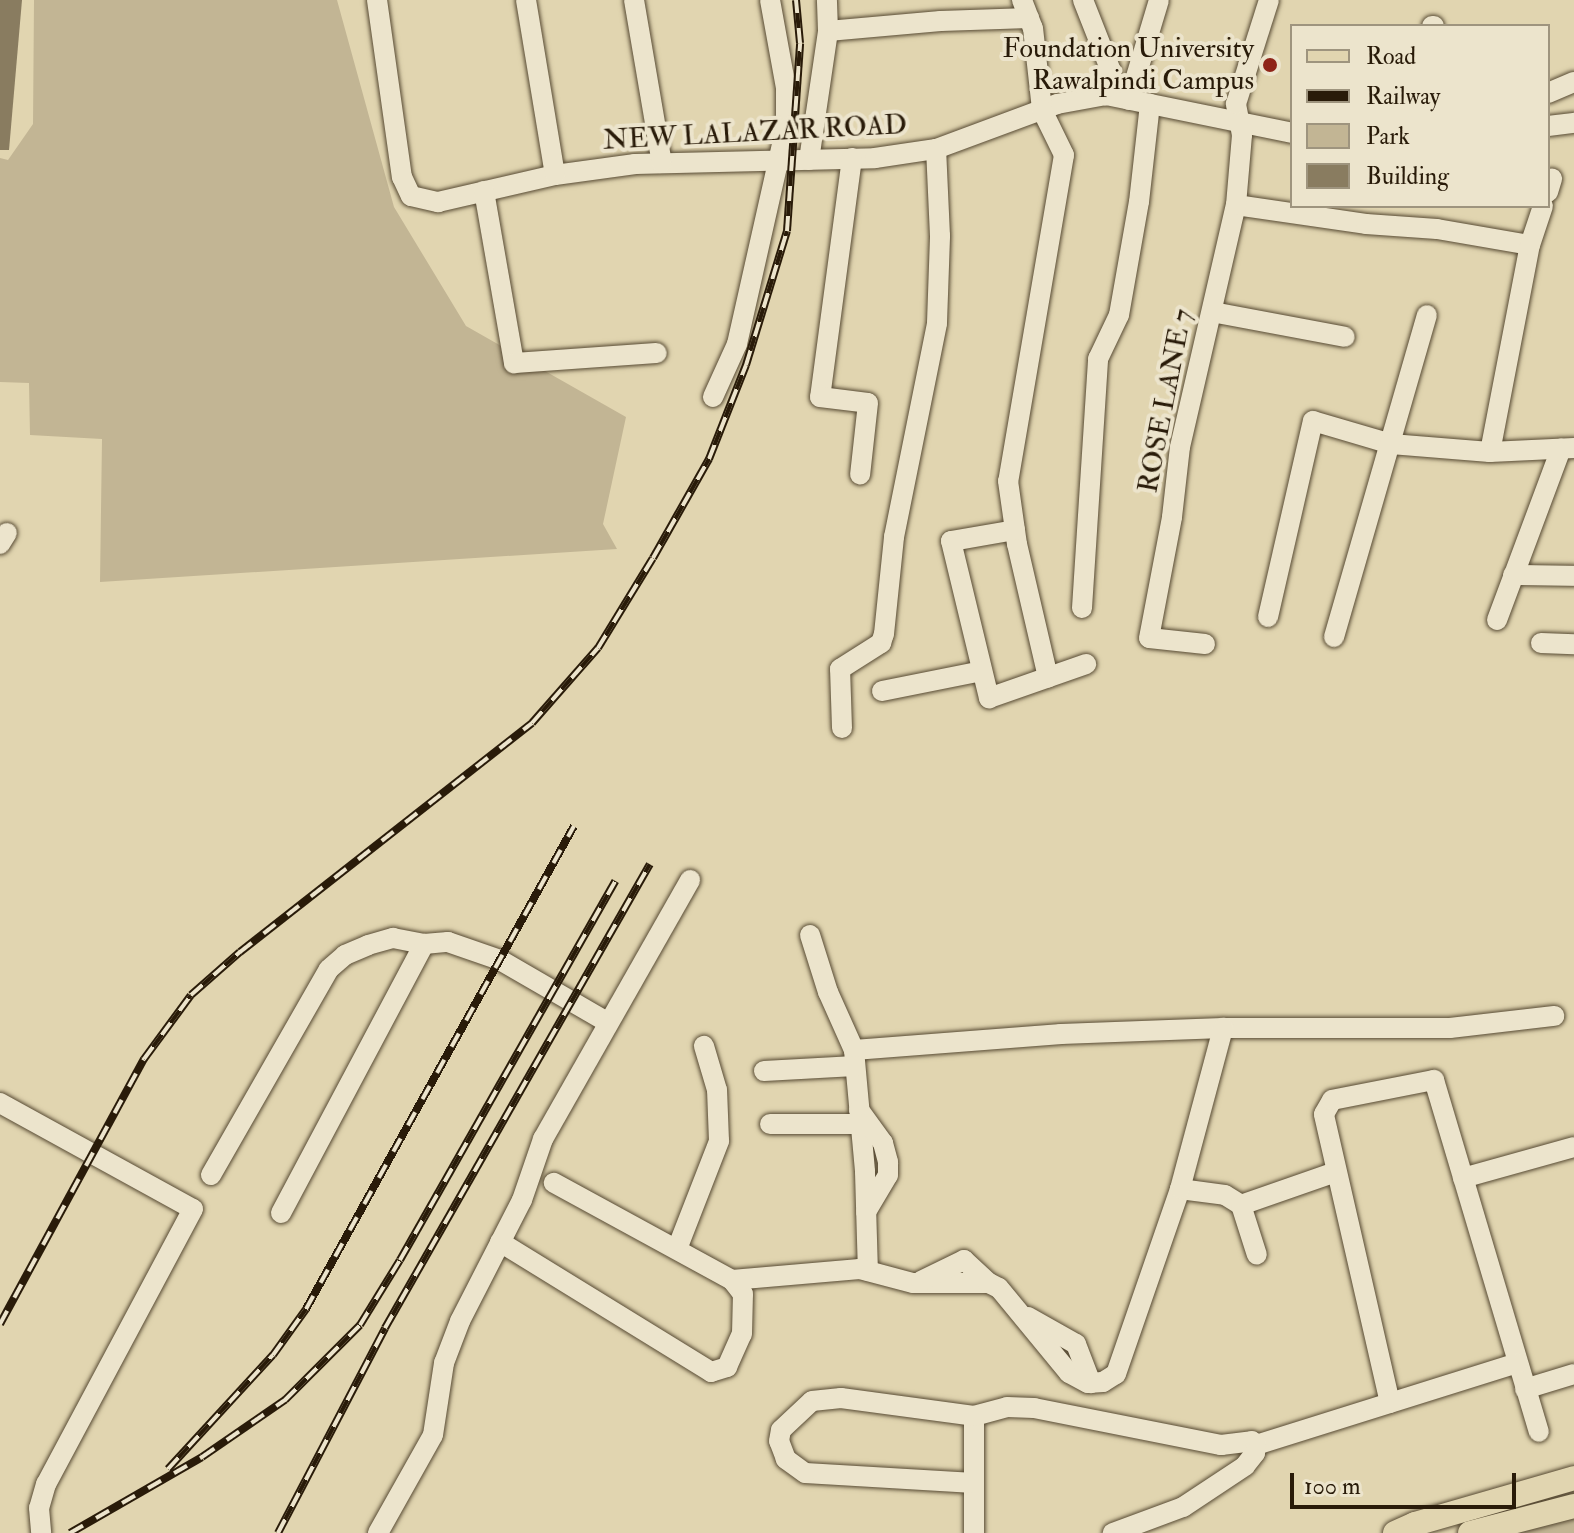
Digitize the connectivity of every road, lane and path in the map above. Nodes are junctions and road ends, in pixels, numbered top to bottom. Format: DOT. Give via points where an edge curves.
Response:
graph roads {
  1 [pos="377,0"];
  2 [pos="526,0"];
  3 [pos="634,0"];
  4 [pos="770,0"];
  5 [pos="827,0"];
  6 [pos="1083,0"];
  7 [pos="1159,0"];
  8 [pos="1269,0"];
  9 [pos="1026,9"];
  10 [pos="828,31"];
  11 [pos="1574,82"];
  12 [pos="1550,92"];
  13 [pos="1106,95"];
  14 [pos="1129,100"];
  15 [pos="1150,104"];
  16 [pos="1042,110"];
  17 [pos="1237,121"];
  18 [pos="1574,123"];
  19 [pos="1550,126"];
  20 [pos="1290,133"];
  21 [pos="936,149"];
  22 [pos="852,158"];
  23 [pos="780,160"];
  24 [pos="809,160"];
  25 [pos="662,163"];
  26 [pos="555,175"];
  27 [pos="484,191"];
  28 [pos="1236,205"];
  29 [pos="1542,208"];
  30 [pos="1530,245"];
  31 [pos="1212,312"];
  32 [pos="1427,315"];
  33 [pos="1345,337"];
  34 [pos="657,353"];
  35 [pos="713,397"];
  36 [pos="1391,444"];
  37 [pos="1567,448"];
  38 [pos="1490,452"];
  39 [pos="860,475"];
  40 [pos="1015,530"];
  41 [pos="1513,575"];
  42 [pos="1574,576"];
  43 [pos="1082,608"];
  44 [pos="1268,617"];
  45 [pos="1497,620"];
  46 [pos="1334,637"];
  47 [pos="1541,643"];
  48 [pos="1205,644"];
  49 [pos="1574,644"];
  50 [pos="1086,664"];
  51 [pos="982,671"];
  52 [pos="1048,677"];
  53 [pos="882,691"];
  54 [pos="842,728"];
  55 [pos="690,880"];
  56 [pos="810,935"];
  57 [pos="424,944"];
  58 [pos="1554,1016"];
  59 [pos="607,1022"];
  60 [pos="1223,1028"];
  61 [pos="704,1046"];
  62 [pos="854,1058"];
  63 [pos="764,1071"];
  64 [pos="0,1103"];
  65 [pos="860,1117"];
  66 [pos="770,1124"];
  67 [pos="1574,1147"];
  68 [pos="1336,1172"];
  69 [pos="211,1175"];
  70 [pos="1463,1178"];
  71 [pos="554,1183"];
  72 [pos="1180,1189"];
  73 [pos="1241,1205"];
  74 [pos="281,1213"];
  75 [pos="500,1242"];
  76 [pos="677,1249"];
  77 [pos="1257,1255"];
  78 [pos="868,1271"];
  79 [pos="732,1280"];
  80 [pos="1517,1363"];
  81 [pos="1574,1374"];
  82 [pos="1090,1383"];
  83 [pos="1525,1389"];
  84 [pos="1390,1403"];
  85 [pos="974,1416"];
  86 [pos="1079,1416"];
  87 [pos="1539,1432"];
  88 [pos="1256,1445"];
  89 [pos="1574,1478"];
  90 [pos="974,1483"];
  91 [pos="1574,1506"];
  92 [pos="41,1533"];
  93 [pos="378,1533"];
  94 [pos="974,1533"];
  95 [pos="1113,1533"];
  96 [pos="1395,1533"];
  97 [pos="1470,1533"];
  1 -- 27 [label="street, NEW LALAZAR ROAD" via="397,157 411,196 438,202"];
  2 -- 26 [label="street"];
  3 -- 25 [label="street"];
  4 -- 23 [label="street" via="786,88"];
  5 -- 10 [label="street"];
  6 -- 13 [label="street" via="1111,71"];
  7 -- 14 [label="street"];
  8 -- 17 [label="street, ROSE LANE 7" via="1236,104"];
  9 -- 10 [label="street"];
  9 -- 16 [label="street"];
  10 -- 24 [label="street"];
  11 -- 12 [label="street"];
  13 -- 14 [label="street, NEW LALAZAR ROAD"];
  13 -- 16 [label="street, NEW LALAZAR ROAD"];
  14 -- 15 [label="street, NEW LALAZAR ROAD"];
  15 -- 17 [label="street, NEW LALAZAR ROAD"];
  15 -- 43 [label="street" via="1119,315 1098,359"];
  16 -- 21 [label="street, NEW LALAZAR ROAD"];
  16 -- 40 [label="street" via="1064,155 1008,481"];
  17 -- 20 [label="street, NEW LALAZAR ROAD"];
  17 -- 28 [label="street, ROSE LANE 7" via="1242,135"];
  18 -- 19 [label="street"];
  21 -- 22 [label="street, NEW LALAZAR ROAD"];
  21 -- 54 [label="street" via="937,323 894,537 884,634 881,643 840,669"];
  22 -- 24 [label="street, NEW LALAZAR ROAD"];
  22 -- 39 [label="street" via="820,397 868,403"];
  23 -- 24 [label="street, NEW LALAZAR ROAD"];
  23 -- 25 [label="street, NEW LALAZAR ROAD"];
  23 -- 35 [label="street" via="737,344"];
  25 -- 26 [label="street, NEW LALAZAR ROAD"];
  26 -- 27 [label="street, NEW LALAZAR ROAD"];
  27 -- 34 [label="street" via="514,363"];
  28 -- 30 [label="street"];
  28 -- 31 [label="street, ROSE LANE 7"];
  29 -- 30 [label="street"];
  30 -- 38 [label="street"];
  31 -- 33 [label="street"];
  31 -- 48 [label="street, ROSE LANE 7" via="1180,447 1149,638"];
  32 -- 36 [label="street"];
  36 -- 38 [label="street"];
  36 -- 44 [label="street" via="1318,420 1310,426"];
  36 -- 46 [label="street"];
  37 -- 38 [label="street"];
  37 -- 41 [label="street"];
  40 -- 51 [label="street" via="951,541"];
  40 -- 52 [label="street"];
  41 -- 42 [label="street"];
  41 -- 45 [label="street"];
  47 -- 49 [label="street"];
  50 -- 52 [label="street"];
  51 -- 52 [label="street" via="989,698"];
  51 -- 53 [label="street"];
  55 -- 59 [label="street"];
  56 -- 62 [label="street"];
  57 -- 59 [label="street" via="448,942 500,960"];
  57 -- 69 [label="street" via="393,938 345,955 329,969"];
  57 -- 74 [label="street"];
  58 -- 60 [label="street" via="1450,1028"];
  59 -- 75 [label="street" via="543,1139 522,1200"];
  60 -- 62 [label="street" via="1061,1034"];
  60 -- 72 [label="street"];
  61 -- 76 [label="street" via="717,1090 719,1141"];
  62 -- 63 [label="street"];
  62 -- 65 [label="street"];
  64 -- 92 [label="street" via="193,1209 46,1484 39,1508"];
  65 -- 66 [label="street"];
  65 -- 78 [label="street"];
  67 -- 70 [label="street"];
  68 -- 70 [label="street" via="1324,1114 1332,1100 1434,1080"];
  68 -- 73 [label="street"];
  68 -- 84 [label="street"];
  70 -- 80 [label="street"];
  71 -- 76 [label="street"];
  72 -- 73 [label="street" via="1225,1195"];
  72 -- 82 [label="street" via="1116,1374"];
  73 -- 77 [label="street"];
  75 -- 79 [label="street" via="711,1372 727,1367 742,1334 743,1294"];
  75 -- 93 [label="street" via="444,1363 433,1435"];
  76 -- 79 [label="street"];
  78 -- 79 [label="street"];
  78 -- 82 [label="street" via="917,1283 964,1260 1018,1311 1076,1344"];
  80 -- 83 [label="street"];
  80 -- 84 [label="street"];
  81 -- 83 [label="street"];
  82 -- 86 [label="street"];
  83 -- 87 [label="street"];
  84 -- 88 [label="street"];
  85 -- 86 [label="street" via="1007,1407"];
  85 -- 90 [label="street"];
  85 -- 90 [label="street" via="841,1398 812,1401 790,1419 779,1441 786,1459 805,1473"];
  86 -- 88 [label="street" via="1221,1445"];
  88 -- 95 [label="street" via="1245,1466 1183,1507"];
  89 -- 96 [label="main road"];
  90 -- 94 [label="street"];
  91 -- 97 [label="main road"];
}
